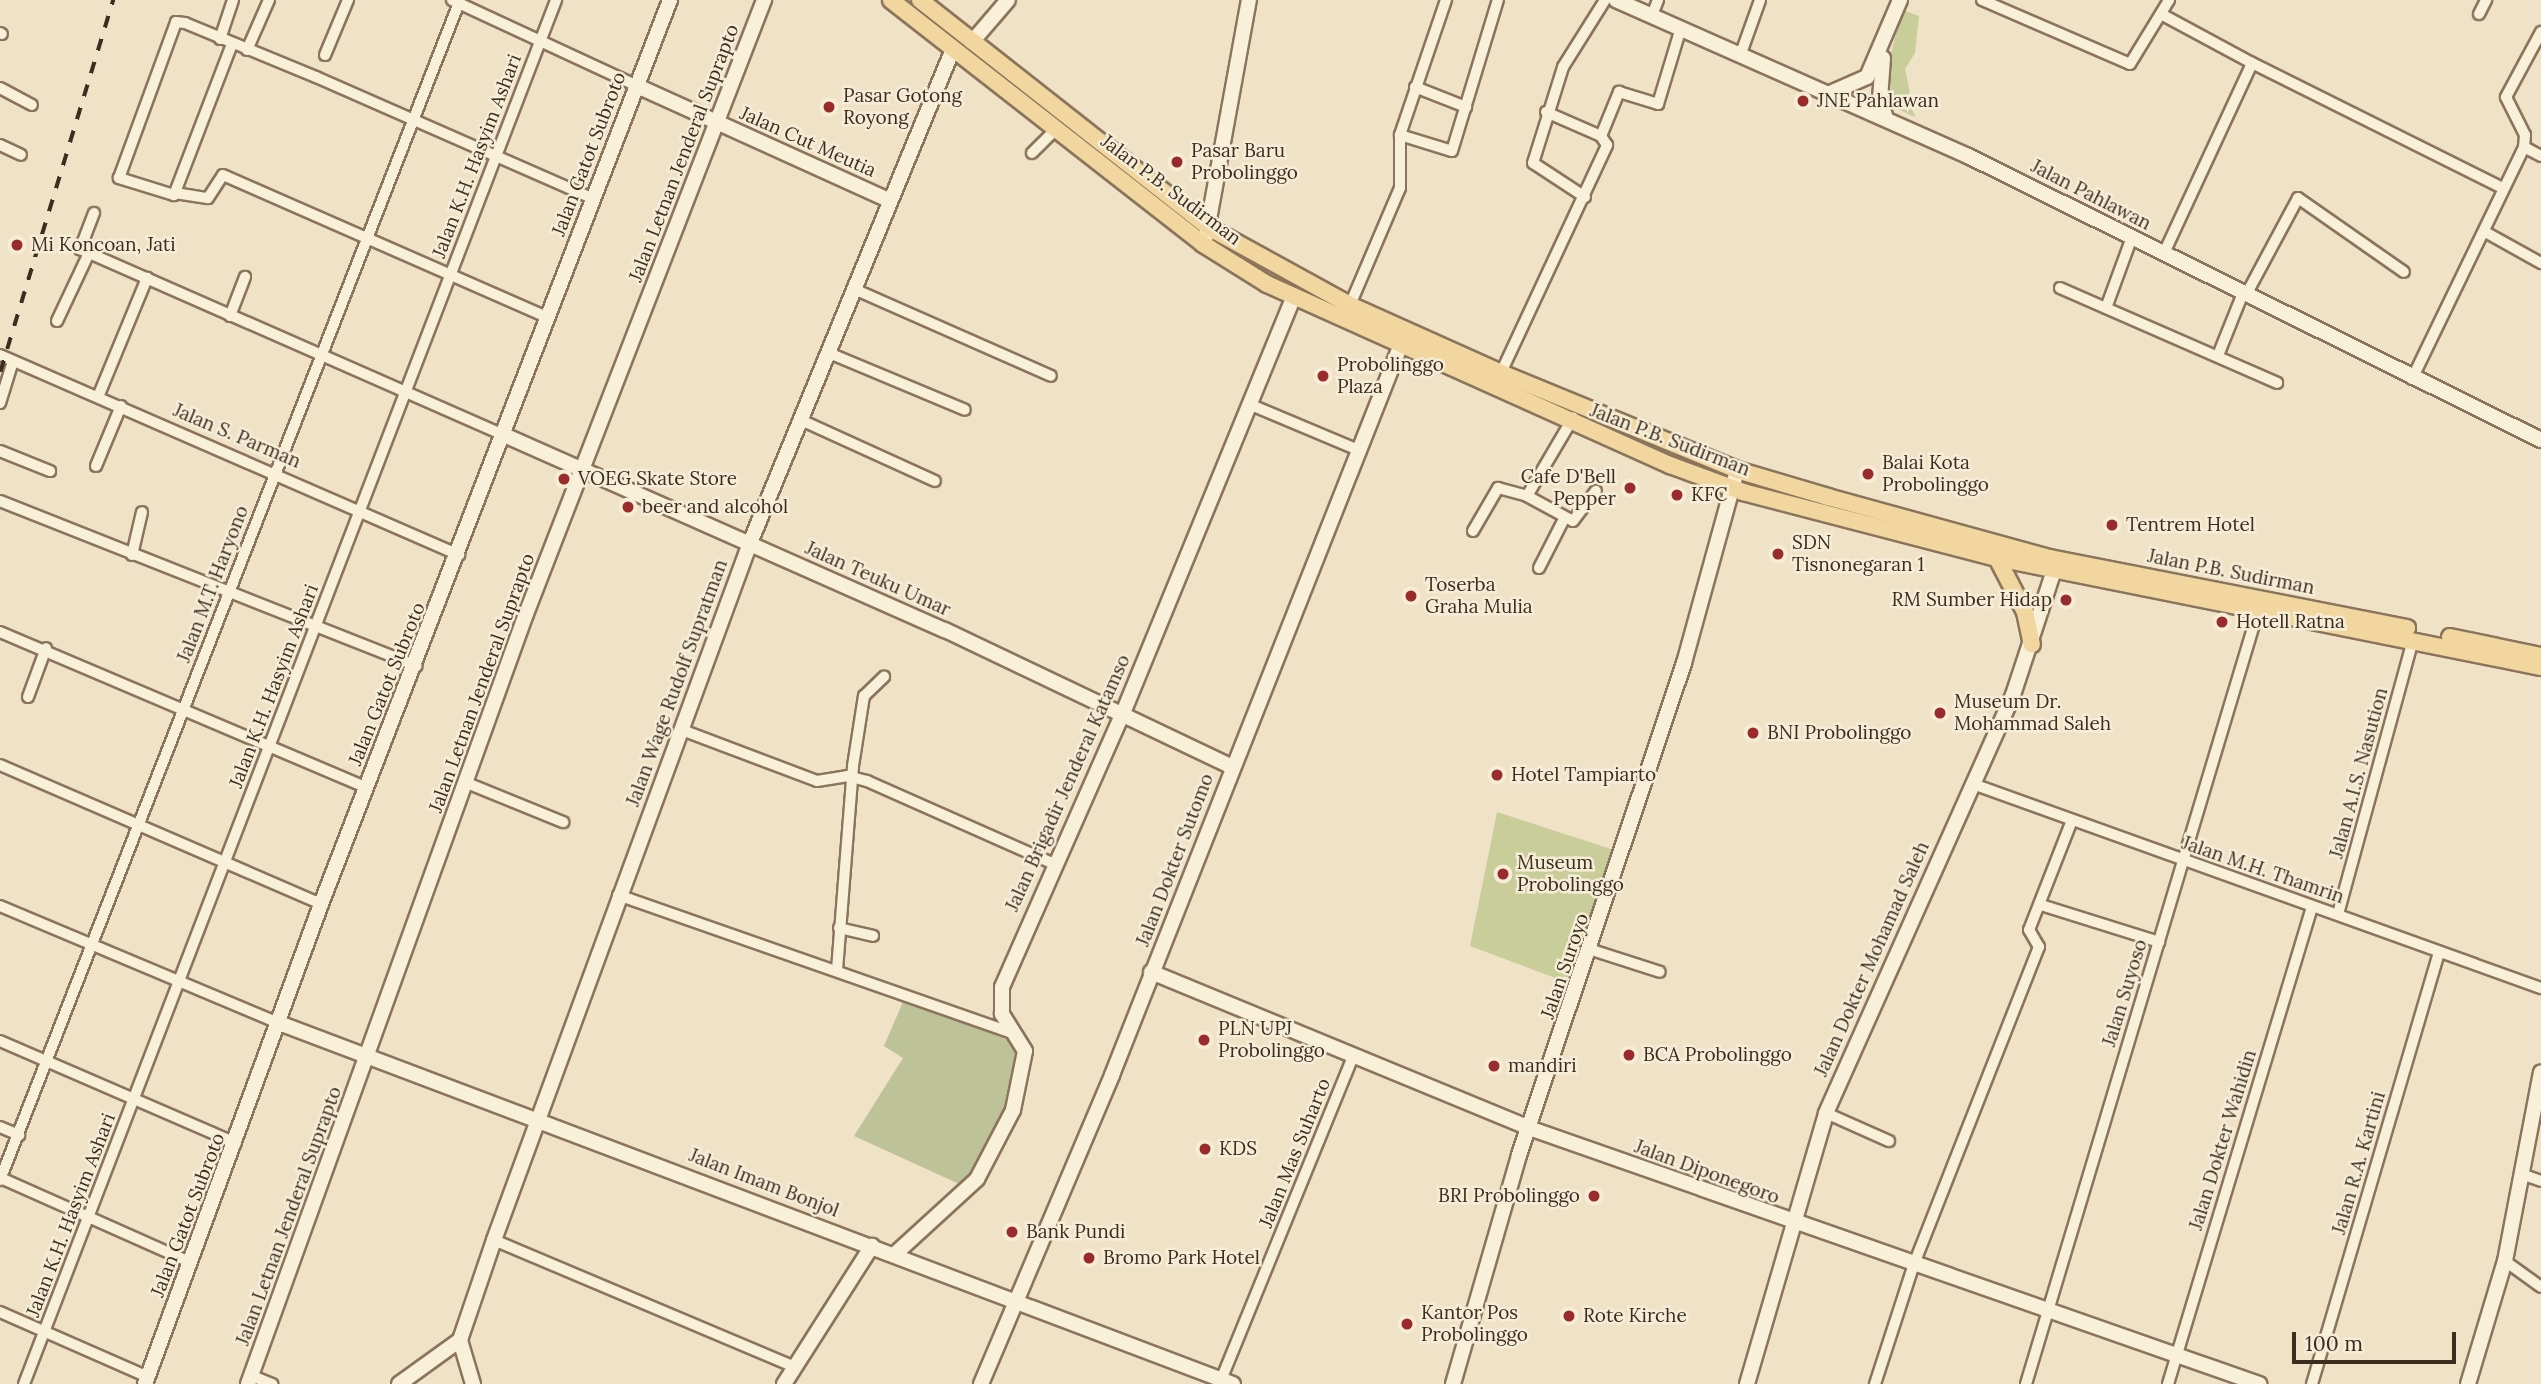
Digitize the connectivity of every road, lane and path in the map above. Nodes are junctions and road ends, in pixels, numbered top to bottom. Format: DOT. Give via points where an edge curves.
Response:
graph roads {
  1 [pos="233,0"];
  2 [pos="269,0"];
  3 [pos="348,0"];
  4 [pos="556,0"];
  5 [pos="670,0"];
  6 [pos="764,0"];
  7 [pos="891,0"];
  8 [pos="920,0"];
  9 [pos="1008,0"];
  10 [pos="1249,0"];
  11 [pos="1446,0"];
  12 [pos="1498,0"];
  13 [pos="1605,0"];
  14 [pos="1616,0"];
  15 [pos="1658,0"];
  16 [pos="1760,0"];
  17 [pos="1900,0"];
  18 [pos="1982,0"];
  19 [pos="2169,0"];
  20 [pos="2486,0"];
  21 [pos="457,1"];
  22 [pos="2479,14"];
  23 [pos="1652,15"];
  24 [pos="2161,15"];
  25 [pos="1681,28"];
  26 [pos="2541,32"];
  27 [pos="220,39"];
  28 [pos="540,42"];
  29 [pos="972,42"];
  30 [pos="232,44"];
  31 [pos="953,49"];
  32 [pos="1884,49"];
  33 [pos="247,50"];
  34 [pos="325,55"];
  35 [pos="1740,56"];
  36 [pos="2252,63"];
  37 [pos="635,85"];
  38 [pos="1415,87"];
  39 [pos="0,88"];
  40 [pos="1828,94"];
  41 [pos="32,105"];
  42 [pos="1466,107"];
  43 [pos="1546,112"];
  44 [pos="410,120"];
  45 [pos="1886,120"];
  46 [pos="719,122"];
  47 [pos="1056,129"];
  48 [pos="1400,135"];
  49 [pos="1601,136"];
  50 [pos="0,145"];
  51 [pos="2524,147"];
  52 [pos="1032,153"];
  53 [pos="21,155"];
  54 [pos="495,156"];
  55 [pos="2541,156"];
  56 [pos="2503,188"];
  57 [pos="175,193"];
  58 [pos="1585,197"];
  59 [pos="592,198"];
  60 [pos="889,200"];
  61 [pos="94,213"];
  62 [pos="1210,228"];
  63 [pos="2487,233"];
  64 [pos="364,236"];
  65 [pos="2132,237"];
  66 [pos="1203,244"];
  67 [pos="89,253"];
  68 [pos="2164,253"];
  69 [pos="2541,264"];
  70 [pos="2404,272"];
  71 [pos="449,275"];
  72 [pos="245,277"];
  73 [pos="147,278"];
  74 [pos="2060,288"];
  75 [pos="854,289"];
  76 [pos="2245,294"];
  77 [pos="1293,298"];
  78 [pos="1350,305"];
  79 [pos="2106,308"];
  80 [pos="230,316"];
  81 [pos="548,318"];
  82 [pos="57,321"];
  83 [pos="1400,348"];
  84 [pos="830,353"];
  85 [pos="2219,353"];
  86 [pos="320,354"];
  87 [pos="0,355"];
  88 [pos="17,362"];
  89 [pos="1051,376"];
  90 [pos="2412,379"];
  91 [pos="1498,380"];
  92 [pos="2277,383"];
  93 [pos="408,391"];
  94 [pos="99,397"];
  95 [pos="0,403"];
  96 [pos="1250,404"];
  97 [pos="1580,405"];
  98 [pos="121,406"];
  99 [pos="965,410"];
  100 [pos="801,420"];
  101 [pos="1570,423"];
  102 [pos="504,435"];
  103 [pos="2541,440"];
  104 [pos="1361,451"];
  105 [pos="0,452"];
  106 [pos="96,466"];
  107 [pos="582,467"];
  108 [pos="274,470"];
  109 [pos="50,471"];
  110 [pos="1744,472"];
  111 [pos="935,481"];
  112 [pos="1736,490"];
  113 [pos="1596,491"];
  114 [pos="1527,496"];
  115 [pos="0,501"];
  116 [pos="361,508"];
  117 [pos="1851,511"];
  118 [pos="142,512"];
  119 [pos="1564,519"];
  120 [pos="1473,531"];
  121 [pos="750,543"];
  122 [pos="132,555"];
  123 [pos="459,555"];
  124 [pos="1997,558"];
  125 [pos="2056,565"];
  126 [pos="1539,568"];
  127 [pos="230,593"];
  128 [pos="2258,611"];
  129 [pos="316,627"];
  130 [pos="0,632"];
  131 [pos="2413,640"];
  132 [pos="2032,644"];
  133 [pos="46,648"];
  134 [pos="2541,656"];
  135 [pos="416,666"];
  136 [pos="2541,667"];
  137 [pos="884,677"];
  138 [pos="28,697"];
  139 [pos="184,707"];
  140 [pos="1123,713"];
  141 [pos="681,730"];
  142 [pos="271,743"];
  143 [pos="1232,767"];
  144 [pos="1,769"];
  145 [pos="846,776"];
  146 [pos="467,783"];
  147 [pos="1973,784"];
  148 [pos="366,787"];
  149 [pos="2072,820"];
  150 [pos="563,822"];
  151 [pos="139,824"];
  152 [pos="2183,861"];
  153 [pos="223,862"];
  154 [pos="1054,864"];
  155 [pos="618,895"];
  156 [pos="321,904"];
  157 [pos="2041,905"];
  158 [pos="0,906"];
  159 [pos="2312,906"];
  160 [pos="2338,915"];
  161 [pos="839,928"];
  162 [pos="873,936"];
  163 [pos="2159,942"];
  164 [pos="92,944"];
  165 [pos="1591,950"];
  166 [pos="2439,952"];
  167 [pos="832,968"];
  168 [pos="1151,972"];
  169 [pos="1660,972"];
  170 [pos="179,981"];
  171 [pos="2541,988"];
  172 [pos="279,1023"];
  173 [pos="1005,1028"];
  174 [pos="0,1041"];
  175 [pos="367,1055"];
  176 [pos="1353,1056"];
  177 [pos="46,1060"];
  178 [pos="2541,1072"];
  179 [pos="134,1099"];
  180 [pos="1826,1113"];
  181 [pos="538,1120"];
  182 [pos="0,1127"];
  183 [pos="1529,1128"];
  184 [pos="19,1135"];
  185 [pos="1889,1141"];
  186 [pos="236,1143"];
  187 [pos="2524,1175"];
  188 [pos="0,1179"];
  189 [pos="2541,1181"];
  190 [pos="90,1218"];
  191 [pos="1790,1222"];
  192 [pos="494,1240"];
  193 [pos="872,1246"];
  194 [pos="895,1254"];
  195 [pos="2505,1261"];
  196 [pos="191,1262"];
  197 [pos="1914,1264"];
  198 [pos="2541,1287"];
  199 [pos="1018,1301"];
  200 [pos="2049,1309"];
  201 [pos="0,1312"];
  202 [pos="45,1331"];
  203 [pos="460,1340"];
  204 [pos="2177,1355"];
  205 [pos="795,1367"];
  206 [pos="250,1380"];
  207 [pos="146,1381"];
  208 [pos="1227,1382"];
  209 [pos="24,1384"];
  210 [pos="272,1384"];
  211 [pos="399,1384"];
  212 [pos="473,1384"];
  213 [pos="784,1384"];
  214 [pos="981,1384"];
  215 [pos="1453,1384"];
  216 [pos="1747,1384"];
  217 [pos="1875,1384"];
  218 [pos="2026,1384"];
  219 [pos="2168,1384"];
  220 [pos="2259,1384"];
  221 [pos="2312,1384"];
  222 [pos="2468,1384"];
  1 -- 27 [label="street"];
  2 -- 33 [label="street"];
  3 -- 34 [label="street"];
  4 -- 28 [label="street, Jalan K.H. Hasyim Ashari"];
  5 -- 37 [label="street, Jalan Gatot Subroto"];
  6 -- 46 [label="street, Jalan Letnan Jenderal Suprapto"];
  7 -- 31 [label="main road, Jalan P.B. Sudirman"];
  8 -- 29 [label="main road, Jalan P.B. Sudirman"];
  9 -- 29 [label="street"];
  10 -- 62 [label="street"];
  11 -- 38 [label="street"];
  12 -- 42 [label="street"];
  13 -- 43 [label="street" via="1563,67"];
  14 -- 23 [label="street, Jalan Pahlawan"];
  15 -- 23 [label="street"];
  16 -- 35 [label="street"];
  17 -- 32 [label="street"];
  18 -- 24 [label="street" via="2130,64"];
  19 -- 24 [label="street"];
  20 -- 22 [label="street"];
  21 -- 28 [label="street"];
  21 -- 44 [label="street, Jalan M.T. Haryono"];
  23 -- 25 [label="street, Jalan Pahlawan"];
  24 -- 36 [label="street"];
  25 -- 35 [label="street, Jalan Pahlawan"];
  25 -- 49 [label="street" via="1658,104 1619,92"];
  26 -- 51 [label="street" via="2506,97 2525,135"];
  27 -- 30 [label="street"];
  27 -- 57 [label="street" via="186,23 171,24 117,169 119,178 166,197"];
  28 -- 37 [label="street"];
  28 -- 54 [label="street, Jalan K.H. Hasyim Ashari"];
  29 -- 62 [label="main road, Jalan P.B. Sudirman"];
  30 -- 33 [label="street"];
  30 -- 57 [label="street"];
  31 -- 47 [label="main road, Jalan P.B. Sudirman"];
  31 -- 60 [label="street, Jalan Wage Rudolf Supratman"];
  32 -- 40 [label="street" via="1860,83"];
  32 -- 45 [label="street" via="1880,99"];
  33 -- 44 [label="street"];
  35 -- 40 [label="street, Jalan Pahlawan"];
  36 -- 56 [label="street"];
  36 -- 68 [label="street"];
  37 -- 46 [label="street, Jalan Cut Meutia"];
  37 -- 59 [label="street, Jalan Gatot Subroto"];
  38 -- 42 [label="street"];
  38 -- 48 [label="street"];
  39 -- 41 [label="street"];
  40 -- 45 [label="street, Jalan Pahlawan"];
  42 -- 48 [label="street" via="1448,153"];
  43 -- 49 [label="street"];
  43 -- 58 [label="street" via="1534,166"];
  44 -- 54 [label="street"];
  44 -- 64 [label="street, Jalan M.T. Haryono"];
  45 -- 65 [label="street, Jalan Pahlawan"];
  46 -- 60 [label="street, Jalan Cut Meutia"];
  46 -- 107 [label="street, Jalan Letnan Jenderal Suprapto"];
  47 -- 52 [label="street"];
  47 -- 66 [label="main road, Jalan P.B. Sudirman"];
  48 -- 78 [label="street" via="1400,188"];
  49 -- 58 [label="street" via="1607,145"];
  50 -- 53 [label="street"];
  51 -- 55 [label="street"];
  51 -- 56 [label="street"];
  54 -- 59 [label="street"];
  54 -- 71 [label="street, Jalan K.H. Hasyim Ashari"];
  56 -- 63 [label="street"];
  57 -- 64 [label="street" via="208,198 223,175"];
  58 -- 91 [label="street"];
  59 -- 81 [label="street, Jalan Gatot Subroto"];
  60 -- 75 [label="street, Jalan Wage Rudolf Supratman"];
  61 -- 67 [label="street" via="80,249"];
  62 -- 66 [label="street"];
  62 -- 78 [label="main road, Jalan P.B. Sudirman"];
  63 -- 69 [label="street"];
  63 -- 90 [label="street"];
  64 -- 71 [label="street"];
  64 -- 86 [label="street, Jalan M.T. Haryono"];
  65 -- 68 [label="street, Jalan Pahlawan"];
  65 -- 79 [label="street"];
  66 -- 77 [label="main road, Jalan P.B. Sudirman"];
  67 -- 73 [label="street"];
  67 -- 82 [label="street"];
  68 -- 76 [label="street, Jalan Pahlawan"];
  70 -- 76 [label="street" via="2298,198"];
  71 -- 81 [label="street"];
  71 -- 93 [label="street, Jalan K.H. Hasyim Ashari"];
  72 -- 80 [label="street"];
  73 -- 80 [label="street"];
  73 -- 94 [label="street"];
  74 -- 79 [label="street"];
  75 -- 84 [label="street, Jalan Wage Rudolf Supratman"];
  75 -- 89 [label="street"];
  76 -- 85 [label="street"];
  76 -- 90 [label="street, Jalan Pahlawan"];
  77 -- 83 [label="main road, Jalan P.B. Sudirman"];
  77 -- 96 [label="street, Jalan Brigadir Jenderal Katamso"];
  78 -- 91 [label="main road, Jalan P.B. Sudirman"];
  79 -- 85 [label="street"];
  80 -- 86 [label="street"];
  81 -- 102 [label="street, Jalan Gatot Subroto"];
  83 -- 91 [label="main road, Jalan P.B. Sudirman"];
  83 -- 104 [label="street, Jalan Dokter Sutomo"];
  84 -- 99 [label="street"];
  84 -- 100 [label="street, Jalan Wage Rudolf Supratman"];
  85 -- 92 [label="street"];
  86 -- 93 [label="street"];
  86 -- 108 [label="street, Jalan M.T. Haryono"];
  87 -- 88 [label="street, Jalan S. Parman"];
  88 -- 94 [label="street, Jalan S. Parman"];
  88 -- 95 [label="street"];
  90 -- 103 [label="street, Jalan Pahlawan"];
  91 -- 97 [label="main road, Jalan P.B. Sudirman"];
  91 -- 101 [label="main road, Jalan P.B. Sudirman"];
  93 -- 102 [label="street"];
  93 -- 116 [label="street, Jalan K.H. Hasyim Ashari"];
  94 -- 98 [label="street, Jalan S. Parman"];
  96 -- 104 [label="street"];
  96 -- 140 [label="street, Jalan Brigadir Jenderal Katamso"];
  97 -- 101 [label="street"];
  97 -- 110 [label="main road, Jalan P.B. Sudirman"];
  98 -- 106 [label="street"];
  98 -- 108 [label="street, Jalan S. Parman"];
  100 -- 111 [label="street"];
  100 -- 121 [label="street, Jalan Wage Rudolf Supratman"];
  101 -- 112 [label="main road, Jalan P.B. Sudirman"];
  101 -- 114 [label="street"];
  102 -- 107 [label="street, Jalan Teuku Umar"];
  102 -- 123 [label="street, Jalan Gatot Subroto"];
  104 -- 143 [label="street, Jalan Dokter Sutomo"];
  105 -- 109 [label="street"];
  107 -- 121 [label="street, Jalan Teuku Umar"];
  107 -- 146 [label="street, Jalan Letnan Jenderal Suprapto"];
  108 -- 116 [label="street, Jalan S. Parman"];
  108 -- 127 [label="street, Jalan M.T. Haryono"];
  110 -- 112 [label="street, Jalan Suroyo"];
  110 -- 117 [label="main road, Jalan P.B. Sudirman"];
  112 -- 117 [label="main road, Jalan P.B. Sudirman"];
  112 -- 165 [label="street, Jalan Suroyo"];
  113 -- 119 [label="street" via="1579,517"];
  114 -- 119 [label="street"];
  114 -- 120 [label="street" via="1498,488"];
  115 -- 122 [label="street"];
  116 -- 123 [label="street, Jalan S. Parman"];
  116 -- 129 [label="street, Jalan K.H. Hasyim Ashari"];
  117 -- 124 [label="main road, Jalan P.B. Sudirman"];
  117 -- 125 [label="main road, Jalan P.B. Sudirman"];
  118 -- 122 [label="street"];
  119 -- 126 [label="street"];
  121 -- 140 [label="street, Jalan Teuku Umar"];
  121 -- 141 [label="street, Jalan Wage Rudolf Supratman"];
  122 -- 127 [label="street"];
  123 -- 135 [label="street, Jalan Gatot Subroto"];
  124 -- 125 [label="main road, Jalan P.B. Sudirman"];
  124 -- 132 [label="main road" via="2025,612"];
  125 -- 128 [label="main road, Jalan P.B. Sudirman"];
  125 -- 132 [label="street, Jalan Dokter Mohamad Saleh"];
  125 -- 134 [label="main road, Jalan P.B. Sudirman"];
  127 -- 129 [label="street"];
  127 -- 139 [label="street, Jalan M.T. Haryono"];
  128 -- 131 [label="main road, Jalan P.B. Sudirman"];
  128 -- 152 [label="street, Jalan Suyoso"];
  129 -- 135 [label="street"];
  129 -- 142 [label="street, Jalan K.H. Hasyim Ashari"];
  130 -- 133 [label="street"];
  131 -- 136 [label="main road, Jalan P.B. Sudirman"];
  131 -- 160 [label="street, Jalan A.I.S. Nasution"];
  132 -- 147 [label="street, Jalan Dokter Mohamad Saleh"];
  133 -- 138 [label="street"];
  133 -- 139 [label="street"];
  135 -- 148 [label="street, Jalan Gatot Subroto"];
  137 -- 145 [label="street" via="864,696"];
  139 -- 142 [label="street"];
  139 -- 151 [label="street, Jalan M.T. Haryono"];
  140 -- 143 [label="street, Jalan Teuku Umar"];
  140 -- 154 [label="street, Jalan Brigadir Jenderal Katamso"];
  141 -- 145 [label="street" via="817,781"];
  141 -- 155 [label="street, Jalan Wage Rudolf Supratman"];
  142 -- 148 [label="street"];
  142 -- 153 [label="street, Jalan K.H. Hasyim Ashari"];
  143 -- 168 [label="street, Jalan Dokter Sutomo"];
  144 -- 151 [label="street"];
  145 -- 154 [label="street"];
  145 -- 161 [label="street"];
  146 -- 150 [label="street"];
  146 -- 175 [label="street, Jalan Letnan Jenderal Suprapto"];
  147 -- 149 [label="street, Jalan M.H. Thamrin"];
  147 -- 180 [label="street, Jalan Dokter Mohamad Saleh"];
  148 -- 156 [label="street, Jalan Gatot Subroto"];
  149 -- 152 [label="street, Jalan M.H. Thamrin"];
  149 -- 157 [label="street"];
  151 -- 153 [label="street"];
  151 -- 164 [label="street, Jalan M.T. Haryono"];
  152 -- 159 [label="street, Jalan M.H. Thamrin"];
  152 -- 163 [label="street, Jalan Suyoso"];
  153 -- 156 [label="street"];
  153 -- 170 [label="street, Jalan K.H. Hasyim Ashari"];
  154 -- 173 [label="street, Jalan Brigadir Jenderal Katamso" via="1002,987"];
  155 -- 167 [label="street"];
  155 -- 181 [label="street, Jalan Wage Rudolf Supratman"];
  156 -- 172 [label="street, Jalan Gatot Subroto"];
  157 -- 163 [label="street"];
  157 -- 197 [label="street" via="2029,932 2039,942 2033,964"];
  158 -- 164 [label="street"];
  159 -- 160 [label="street, Jalan M.H. Thamrin"];
  159 -- 204 [label="street, Jalan Dokter Wahidin"];
  160 -- 166 [label="street, Jalan M.H. Thamrin"];
  161 -- 162 [label="street"];
  161 -- 167 [label="street"];
  163 -- 200 [label="street, Jalan Suyoso"];
  164 -- 170 [label="street"];
  164 -- 177 [label="street, Jalan M.T. Haryono"];
  165 -- 169 [label="street"];
  165 -- 183 [label="street, Jalan Suroyo"];
  166 -- 171 [label="street, Jalan M.H. Thamrin"];
  166 -- 221 [label="street, Jalan R.A. Kartini"];
  167 -- 173 [label="street"];
  168 -- 176 [label="street, Jalan Diponegoro"];
  168 -- 199 [label="street, Jalan Dokter Sutomo"];
  170 -- 172 [label="street"];
  170 -- 179 [label="street, Jalan K.H. Hasyim Ashari"];
  172 -- 175 [label="street, Jalan Imam Bonjol"];
  172 -- 186 [label="street, Jalan Gatot Subroto"];
  173 -- 194 [label="street, Jalan Brigadir Jenderal Katamso" via="1024,1049 1023,1076 985,1169"];
  174 -- 177 [label="street"];
  175 -- 181 [label="street, Jalan Imam Bonjol"];
  175 -- 206 [label="street, Jalan Letnan Jenderal Suprapto"];
  176 -- 183 [label="street, Jalan Diponegoro"];
  176 -- 208 [label="street, Jalan Mas Suharto"];
  177 -- 179 [label="street"];
  177 -- 184 [label="street, Jalan M.T. Haryono"];
  178 -- 187 [label="street"];
  179 -- 186 [label="street"];
  179 -- 190 [label="street, Jalan K.H. Hasyim Ashari"];
  180 -- 185 [label="street"];
  180 -- 191 [label="street, Jalan Dokter Mohamad Saleh"];
  181 -- 192 [label="street, Jalan Wage Rudolf Supratman"];
  181 -- 193 [label="street, Jalan Imam Bonjol"];
  182 -- 184 [label="street"];
  183 -- 191 [label="street, Jalan Diponegoro"];
  183 -- 215 [label="street, Jalan Suroyo"];
  184 -- 188 [label="street, Jalan M.T. Haryono"];
  186 -- 196 [label="street, Jalan Gatot Subroto"];
  187 -- 189 [label="street"];
  187 -- 195 [label="street"];
  188 -- 190 [label="street"];
  190 -- 196 [label="street"];
  190 -- 202 [label="street, Jalan K.H. Hasyim Ashari"];
  191 -- 197 [label="street, Jalan Diponegoro"];
  191 -- 216 [label="street, Jalan Dokter Mohamad Saleh"];
  192 -- 203 [label="street, Jalan Wage Rudolf Supratman"];
  192 -- 205 [label="street"];
  193 -- 194 [label="street, Jalan Imam Bonjol"];
  193 -- 205 [label="street"];
  194 -- 199 [label="street, Jalan Imam Bonjol"];
  195 -- 198 [label="street"];
  195 -- 222 [label="street"];
  196 -- 207 [label="street, Jalan Gatot Subroto"];
  197 -- 200 [label="street, Jalan Diponegoro"];
  197 -- 217 [label="street"];
  199 -- 208 [label="street, Jalan Imam Bonjol"];
  199 -- 214 [label="street, Jalan Dokter Sutomo"];
  200 -- 204 [label="street, Jalan Diponegoro"];
  200 -- 218 [label="street, Jalan Suyoso"];
  201 -- 202 [label="street"];
  202 -- 207 [label="street"];
  202 -- 209 [label="street, Jalan K.H. Hasyim Ashari"];
  203 -- 211 [label="street"];
  203 -- 212 [label="street"];
  204 -- 219 [label="street, Jalan Dokter Wahidin"];
  204 -- 220 [label="street, Jalan Diponegoro"];
  205 -- 213 [label="street"];
  206 -- 210 [label="street"];
}
